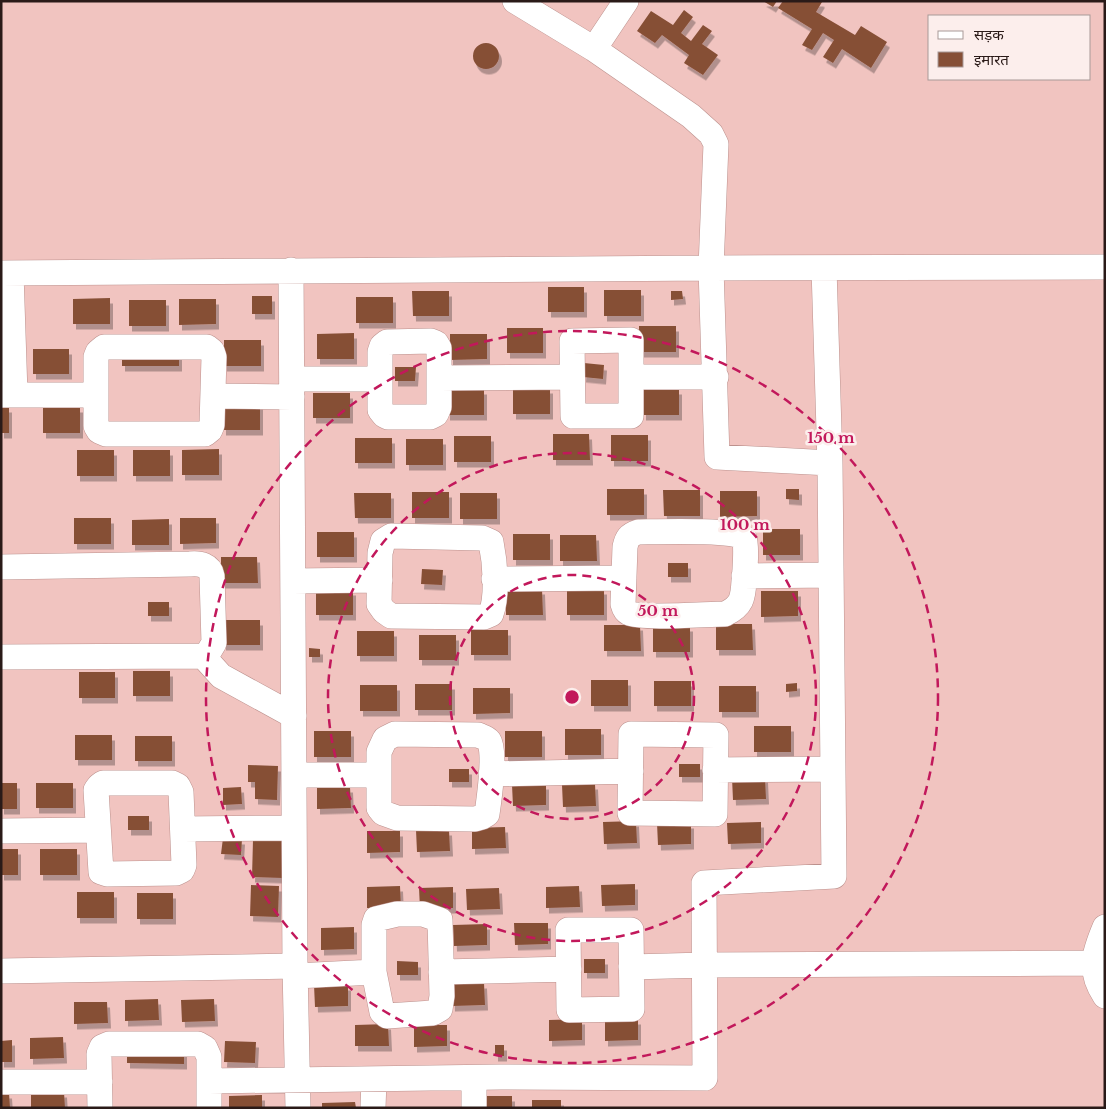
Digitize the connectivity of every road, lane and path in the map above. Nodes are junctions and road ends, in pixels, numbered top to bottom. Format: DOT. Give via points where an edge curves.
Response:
graph roads {
  1 [pos="515,1"];
  2 [pos="626,1"];
  3 [pos="594,48"];
  4 [pos="1105,267"];
  5 [pos="711,268"];
  6 [pos="824,268"];
  7 [pos="291,270"];
  8 [pos="6,273"];
  9 [pos="572,377"];
  10 [pos="631,377"];
  11 [pos="716,377"];
  12 [pos="439,378"];
  13 [pos="380,379"];
  14 [pos="292,388"];
  15 [pos="8,394"];
  16 [pos="96,395"];
  17 [pos="212,396"];
  18 [pos="830,463"];
  19 [pos="1,567"];
  20 [pos="831,575"];
  21 [pos="744,576"];
  22 [pos="624,578"];
  23 [pos="494,579"];
  24 [pos="380,580"];
  25 [pos="293,581"];
  26 [pos="203,656"];
  27 [pos="1,657"];
  28 [pos="294,716"];
  29 [pos="833,769"];
  30 [pos="715,770"];
  31 [pos="631,771"];
  32 [pos="491,774"];
  33 [pos="294,775"];
  34 [pos="379,775"];
  35 [pos="294,828"];
  36 [pos="182,829"];
  37 [pos="1,830"];
  38 [pos="98,830"];
  39 [pos="1105,927"];
  40 [pos="1094,963"];
  41 [pos="705,965"];
  42 [pos="631,967"];
  43 [pos="569,969"];
  44 [pos="1,971"];
  45 [pos="295,971"];
  46 [pos="374,972"];
  47 [pos="441,972"];
  48 [pos="1105,996"];
  49 [pos="474,1078"];
  50 [pos="374,1080"];
  51 [pos="298,1081"];
  52 [pos="1,1082"];
  53 [pos="100,1082"];
  54 [pos="209,1082"];
  55 [pos="100,1108"];
  56 [pos="209,1108"];
  57 [pos="298,1108"];
  58 [pos="374,1108"];
  59 [pos="474,1108"];
  1 -- 3 [label="street"];
  2 -- 3 [label="street"];
  3 -- 5 [label="street" via="691,116 711,134 716,144"];
  4 -- 6 [label="street"];
  5 -- 6 [label="street"];
  5 -- 7 [label="street"];
  5 -- 11 [label="street"];
  6 -- 18 [label="street"];
  7 -- 8 [label="street"];
  7 -- 14 [label="street"];
  8 -- 15 [label="street"];
  9 -- 10 [label="street" via="572,341 631,340"];
  9 -- 10 [label="street" via="573,416 631,416"];
  9 -- 12 [label="street"];
  10 -- 11 [label="street"];
  11 -- 18 [label="street" via="717,457"];
  12 -- 13 [label="street" via="439,348 431,341 387,342 380,352"];
  12 -- 13 [label="street" via="439,406 436,414 430,417 384,415 380,410"];
  13 -- 14 [label="street"];
  14 -- 17 [label="street"];
  14 -- 25 [label="street"];
  15 -- 16 [label="street"];
  16 -- 17 [label="street" via="96,426 106,434 205,434 212,425"];
  16 -- 17 [label="street" via="96,357 104,347 207,348 214,357"];
  18 -- 20 [label="street"];
  19 -- 26 [label="street" via="205,565 212,576 214,643"];
  20 -- 21 [label="street"];
  20 -- 29 [label="street"];
  21 -- 22 [label="street" via="743,596 736,608 725,614 642,616 625,610"];
  21 -- 22 [label="street" via="745,544 740,535 638,532 627,539"];
  22 -- 23 [label="street"];
  23 -- 24 [label="street" via="494,606 491,614 484,617 391,616 379,604"];
  23 -- 24 [label="street" via="491,542 482,538 390,536 383,541"];
  24 -- 25 [label="street"];
  25 -- 28 [label="street"];
  26 -- 27 [label="street"];
  26 -- 28 [label="street" via="221,676"];
  28 -- 33 [label="street"];
  29 -- 30 [label="street"];
  29 -- 41 [label="street" via="834,876 704,883"];
  30 -- 31 [label="street" via="716,735 631,734"];
  30 -- 31 [label="street" via="715,814 630,813"];
  31 -- 32 [label="street"];
  32 -- 34 [label="street" via="491,746 486,738 478,735 395,734 385,738 379,752"];
  32 -- 34 [label="street" via="487,814 476,819 397,818 383,814 379,808"];
  33 -- 34 [label="street"];
  33 -- 35 [label="street"];
  35 -- 36 [label="street"];
  35 -- 45 [label="street"];
  36 -- 38 [label="street" via="182,870 176,873 117,874 101,872"];
  36 -- 38 [label="street" via="178,786 172,783 103,783 96,790"];
  37 -- 38 [label="street"];
  39 -- 40 [label="street" via="1095,951"];
  40 -- 41 [label="street"];
  40 -- 48 [label="street" via="1097,984"];
  41 -- 42 [label="street"];
  41 -- 49 [label="street" via="706,1078"];
  42 -- 43 [label="street" via="631,930 568,930"];
  42 -- 43 [label="street" via="632,1009 569,1010"];
  43 -- 47 [label="street"];
  44 -- 45 [label="street"];
  45 -- 46 [label="street"];
  45 -- 51 [label="street"];
  46 -- 47 [label="street" via="378,1001 387,1016 434,1014 440,1009"];
  46 -- 47 [label="street" via="376,919 397,914 423,914 440,920"];
  49 -- 50 [label="street"];
  49 -- 59 [label="street"];
  50 -- 51 [label="street"];
  50 -- 58 [label="street"];
  51 -- 54 [label="street"];
  51 -- 57 [label="street"];
  52 -- 53 [label="street"];
  53 -- 54 [label="street" via="99,1054 102,1047 109,1044 198,1044 209,1056"];
  53 -- 55 [label="street"];
  54 -- 56 [label="street"];
}
